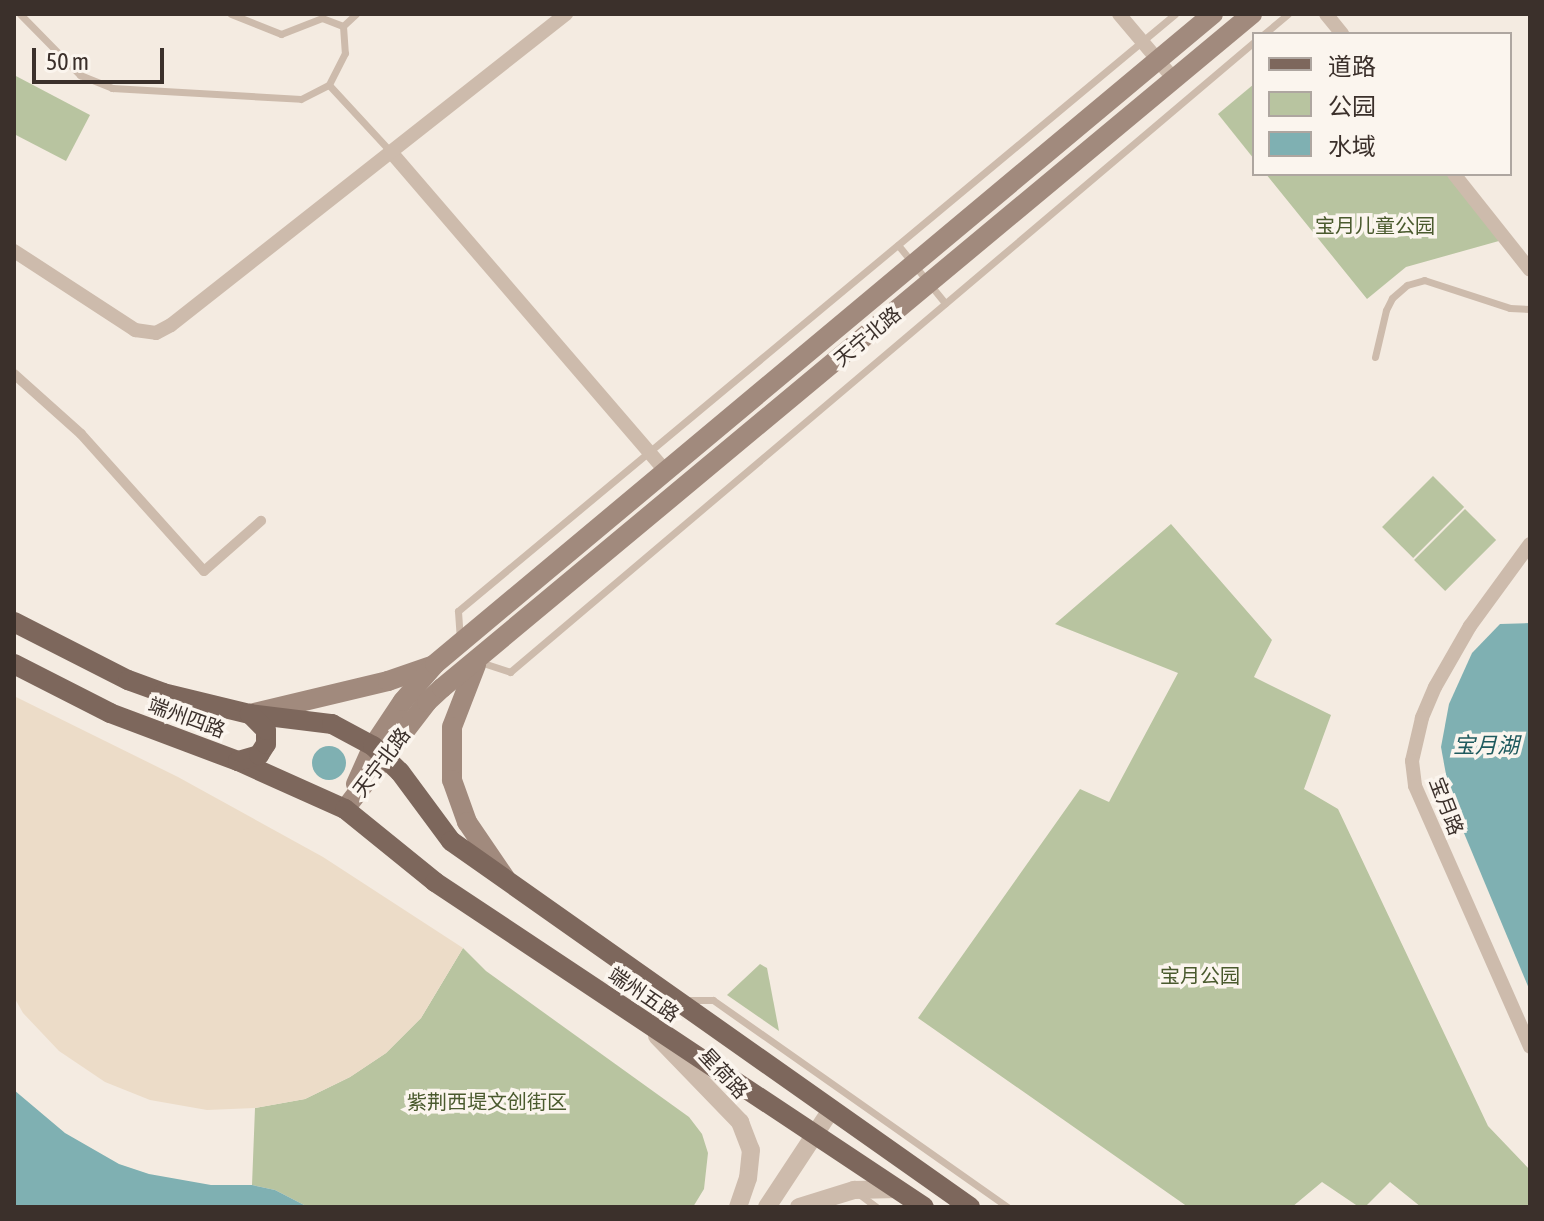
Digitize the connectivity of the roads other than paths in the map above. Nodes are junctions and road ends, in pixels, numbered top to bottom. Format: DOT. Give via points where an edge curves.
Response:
graph roads {
  1 [pos="20,14"];
  2 [pos="231,14"];
  3 [pos="356,14"];
  4 [pos="1119,14"];
  5 [pos="1175,14"];
  6 [pos="1213,14"];
  7 [pos="1252,14"];
  8 [pos="1288,14"];
  9 [pos="1326,14"];
  10 [pos="562,15"];
  11 [pos="343,26"];
  12 [pos="1266,32"];
  13 [pos="1340,32"];
  14 [pos="1142,41"];
  15 [pos="1252,44"];
  16 [pos="1158,61"];
  17 [pos="1174,79"];
  18 [pos="329,85"];
  19 [pos="391,152"];
  20 [pos="1456,176"];
  21 [pos="898,245"];
  22 [pos="14,251"];
  23 [pos="913,264"];
  24 [pos="1530,270"];
  25 [pos="929,284"];
  26 [pos="945,303"];
  27 [pos="1530,309"];
  28 [pos="1375,357"];
  29 [pos="14,374"];
  30 [pos="649,451"];
  31 [pos="665,471"];
  32 [pos="261,521"];
  33 [pos="1530,546"];
  34 [pos="14,622"];
  35 [pos="461,642"];
  36 [pos="478,661"];
  37 [pos="14,664"];
  38 [pos="435,664"];
  39 [pos="250,714"];
  40 [pos="380,752"];
  41 [pos="238,761"];
  42 [pos="345,809"];
  43 [pos="510,884"];
  44 [pos="674,1000"];
  45 [pos="647,1025"];
  46 [pos="1530,1047"];
  47 [pos="831,1110"];
  48 [pos="815,1133"];
  49 [pos="898,1189"];
  50 [pos="854,1190"];
  51 [pos="738,1207"];
  52 [pos="767,1207"];
  53 [pos="799,1207"];
  54 [pos="876,1207"];
  55 [pos="924,1207"];
  56 [pos="970,1207"];
  57 [pos="1008,1207"];
  1 -- 18 [label="lane" via="80,75 112,88 301,99"];
  2 -- 11 [label="lane" via="281,34 322,18"];
  3 -- 11 [label="lane"];
  4 -- 14 [label="street"];
  5 -- 14 [label="lane"];
  6 -- 16 [label="main road, 天宁北路"];
  7 -- 17 [label="main road, 天宁北路"];
  8 -- 12 [label="lane"];
  9 -- 13 [label="street"];
  10 -- 19 [label="street"];
  11 -- 18 [label="lane" via="345,53"];
  14 -- 16 [label="street"];
  14 -- 21 [label="lane"];
  15 -- 26 [label="lane"];
  16 -- 17 [label="street"];
  16 -- 23 [label="main road, 天宁北路"];
  17 -- 25 [label="main road, 天宁北路"];
  18 -- 19 [label="lane"];
  19 -- 22 [label="street" via="156,333 135,330"];
  19 -- 30 [label="street"];
  20 -- 24 [label="street"];
  21 -- 23 [label="lane"];
  21 -- 30 [label="lane"];
  23 -- 25 [label="lane"];
  23 -- 31 [label="main road, 天宁北路"];
  25 -- 26 [label="lane"];
  25 -- 36 [label="main road, 天宁北路"];
  26 -- 36 [label="lane" via="510,672"];
  27 -- 28 [label="lane" via="1510,308 1424,280 1407,285 1386,310"];
  29 -- 32 [label="street" via="81,434 204,571"];
  30 -- 31 [label="street"];
  30 -- 35 [label="lane" via="458,611"];
  31 -- 35 [label="main road, 天宁北路"];
  33 -- 46 [label="street, 宝月路" via="1470,626 1435,687 1412,761 1415,786"];
  34 -- 39 [label="main road, 端州四路" via="151,689"];
  35 -- 38 [label="main road, 天宁北路"];
  36 -- 40 [label="main road, 天宁北路" via="427,702"];
  36 -- 43 [label="main road" via="452,727 452,780 467,822"];
  37 -- 41 [label="main road, 端州四路" via="138,725"];
  38 -- 39 [label="main road" via="388,681"];
  38 -- 40 [label="main road, 天宁北路" via="403,701"];
  39 -- 40 [label="main road, 端州四路" via="332,724"];
  39 -- 41 [label="main road" via="266,730 266,744 259,755"];
  40 -- 42 [label="main road, 天宁北路"];
  40 -- 43 [label="main road, 端州五路" via="451,841"];
  41 -- 42 [label="main road, 端州四路"];
  42 -- 45 [label="main road, 端州五路" via="435,882"];
  43 -- 44 [label="main road, 端州五路"];
  44 -- 47 [label="main road, 端州五路"];
  44 -- 57 [label="lane" via="713,1000"];
  45 -- 48 [label="main road, 端州五路"];
  45 -- 51 [label="street, 星荷路" via="740,1122 751,1150"];
  47 -- 48 [label="street"];
  47 -- 56 [label="main road, 端州五路"];
  48 -- 49 [label="main road, 端州五路"];
  48 -- 52 [label="street"];
  49 -- 50 [label="street"];
  49 -- 55 [label="main road, 端州五路"];
  50 -- 53 [label="street"];
  50 -- 54 [label="lane"];
}
